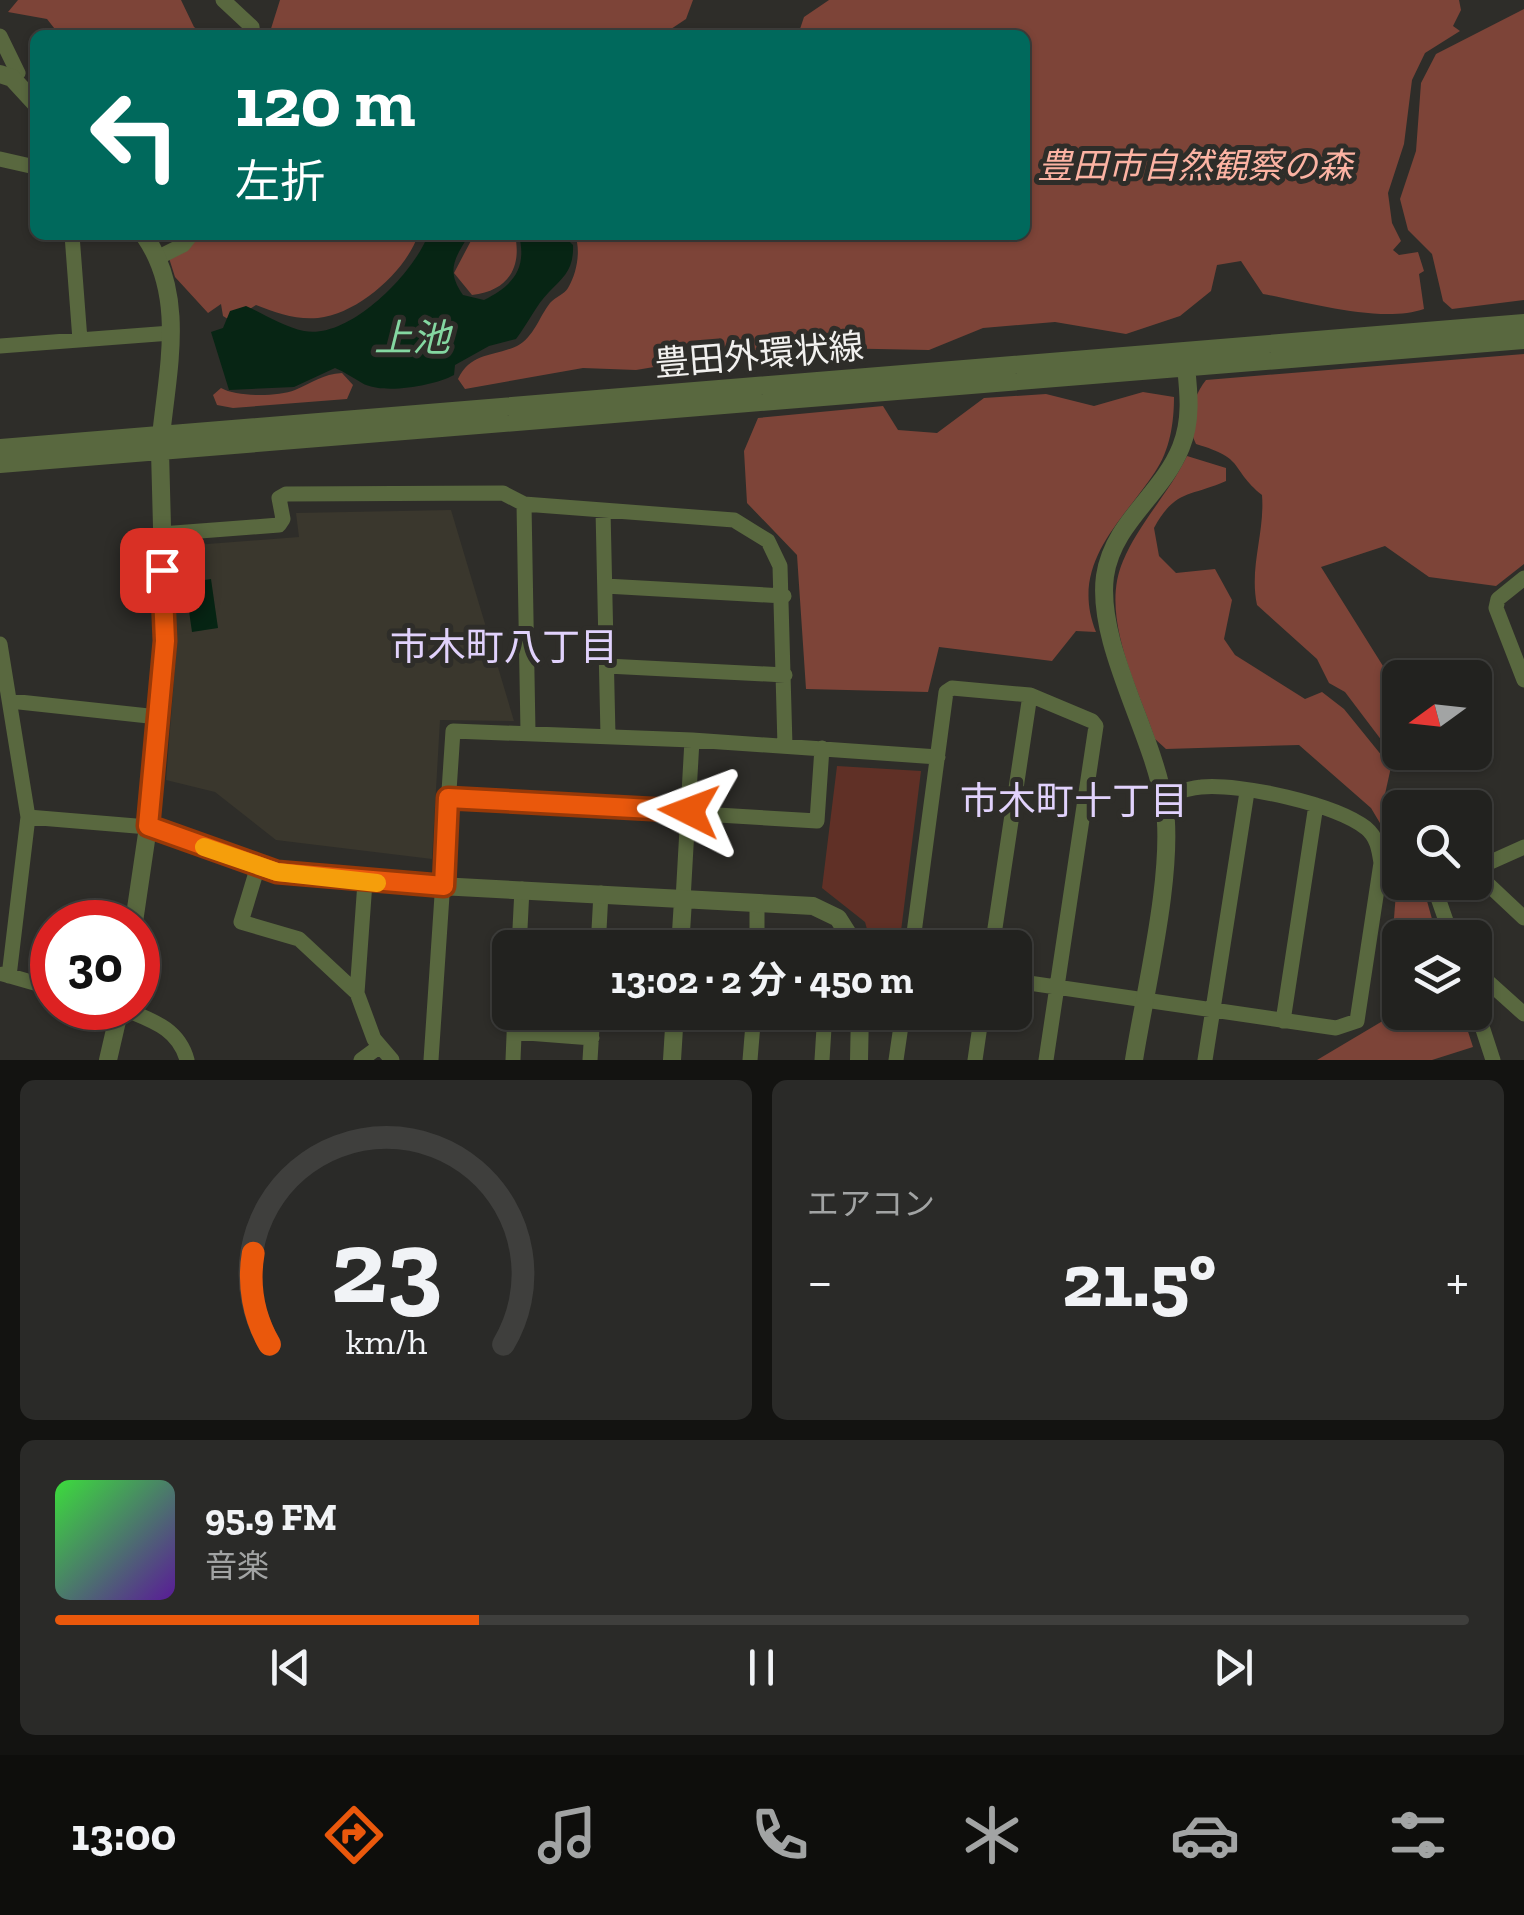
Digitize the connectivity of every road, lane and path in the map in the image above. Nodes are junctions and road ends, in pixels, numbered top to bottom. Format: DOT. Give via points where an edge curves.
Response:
graph roads {
  1 [pos="223,0"];
  2 [pos="252,30"];
  3 [pos="0,36"];
  4 [pos="6,76"];
  5 [pos="30,98"];
  6 [pos="0,159"];
  7 [pos="30,166"];
  8 [pos="72,240"];
  9 [pos="148,240"];
  10 [pos="187,240"];
  11 [pos="159,256"];
  12 [pos="1524,323"];
  13 [pos="171,333"];
  14 [pos="80,340"];
  15 [pos="1524,340"];
  16 [pos="0,346"];
  17 [pos="1185,360"];
  18 [pos="161,443"];
  19 [pos="0,448"];
  20 [pos="0,464"];
  21 [pos="524,504"];
  22 [pos="603,510"];
  23 [pos="161,534"];
  24 [pos="1524,578"];
  25 [pos="604,586"];
  26 [pos="784,596"];
  27 [pos="0,644"];
  28 [pos="607,666"];
  29 [pos="785,676"];
  30 [pos="1524,680"];
  31 [pos="1030,695"];
  32 [pos="10,702"];
  33 [pos="158,718"];
  34 [pos="528,732"];
  35 [pos="608,736"];
  36 [pos="692,740"];
  37 [pos="785,746"];
  38 [pos="822,748"];
  39 [pos="938,757"];
  40 [pos="19,771"];
  41 [pos="0,773"];
  42 [pos="1247,792"];
  43 [pos="448,798"];
  44 [pos="1163,798"];
  45 [pos="1316,805"];
  46 [pos="689,811"];
  47 [pos="28,817"];
  48 [pos="148,826"];
  49 [pos="1524,847"];
  50 [pos="1492,863"];
  51 [pos="258,866"];
  52 [pos="366,882"];
  53 [pos="444,886"];
  54 [pos="1492,887"];
  55 [pos="522,889"];
  56 [pos="602,893"];
  57 [pos="137,900"];
  58 [pos="683,900"];
  59 [pos="756,903"];
  60 [pos="1524,918"];
  61 [pos="519,930"];
  62 [pos="599,930"];
  63 [pos="681,930"];
  64 [pos="757,930"];
  65 [pos="849,930"];
  66 [pos="914,930"];
  67 [pos="995,930"];
  68 [pos="4,974"];
  69 [pos="30,982"];
  70 [pos="1032,983"];
  71 [pos="1492,985"];
  72 [pos="1058,987"];
  73 [pos="357,993"];
  74 [pos="1144,998"];
  75 [pos="1213,1010"];
  76 [pos="1524,1014"];
  77 [pos="1283,1021"];
  78 [pos="160,1025"];
  79 [pos="116,1030"];
  80 [pos="593,1030"];
  81 [pos="674,1030"];
  82 [pos="752,1030"];
  83 [pos="824,1030"];
  84 [pos="860,1030"];
  85 [pos="900,1030"];
  86 [pos="979,1030"];
  87 [pos="1483,1030"];
  88 [pos="514,1032"];
  89 [pos="592,1038"];
  90 [pos="372,1054"];
  91 [pos="108,1060"];
  92 [pos="187,1060"];
  93 [pos="392,1060"];
  94 [pos="431,1060"];
  95 [pos="512,1060"];
  96 [pos="590,1060"];
  97 [pos="672,1060"];
  98 [pos="750,1060"];
  99 [pos="822,1060"];
  100 [pos="860,1060"];
  101 [pos="896,1060"];
  102 [pos="975,1060"];
  103 [pos="1046,1060"];
  104 [pos="1134,1060"];
  105 [pos="1206,1060"];
  106 [pos="1493,1060"];
  1 -- 2 [label="street"];
  3 -- 4 [label="street" via="18,73"];
  4 -- 5 [label="street"];
  6 -- 7 [label="street"];
  8 -- 14 [label="street"];
  9 -- 11 [label="street"];
  10 -- 11 [label="street"];
  11 -- 13 [label="street" via="170,292"];
  12 -- 17 [label="street, 豊田外環状線"];
  13 -- 14 [label="street"];
  13 -- 18 [label="street"];
  14 -- 16 [label="street"];
  15 -- 17 [label="street, 豊田外環状線"];
  17 -- 18 [label="street, 豊田外環状線"];
  17 -- 44 [label="street" via="1189,414 1182,446 1117,539 1104,592 1107,622"];
  18 -- 19 [label="street, 豊田外環状線"];
  18 -- 20 [label="street, 豊田外環状線"];
  18 -- 23 [label="street"];
  21 -- 22 [label="street"];
  21 -- 23 [label="street" via="503,494 286,494 279,524"];
  21 -- 34 [label="street"];
  22 -- 25 [label="street"];
  22 -- 26 [label="street" via="738,521 768,541"];
  23 -- 33 [label="street" via="165,641"];
  24 -- 30 [label="street" via="1496,608"];
  25 -- 26 [label="street"];
  25 -- 28 [label="street"];
  26 -- 29 [label="street"];
  27 -- 32 [label="street"];
  28 -- 29 [label="street"];
  28 -- 35 [label="street"];
  29 -- 37 [label="street"];
  31 -- 39 [label="street" via="946,692"];
  31 -- 67 [label="street"];
  31 -- 72 [label="street" via="1096,726"];
  32 -- 33 [label="street"];
  32 -- 40 [label="street"];
  33 -- 48 [label="street"];
  34 -- 35 [label="street"];
  34 -- 43 [label="street" via="453,731"];
  35 -- 36 [label="street"];
  36 -- 37 [label="street"];
  36 -- 46 [label="street"];
  37 -- 38 [label="street"];
  38 -- 39 [label="street"];
  38 -- 46 [label="street" via="818,822"];
  39 -- 66 [label="street"];
  40 -- 41 [label="street"];
  40 -- 47 [label="street"];
  42 -- 44 [label="street" via="1206,786"];
  42 -- 45 [label="street"];
  42 -- 75 [label="street"];
  43 -- 46 [label="street"];
  43 -- 53 [label="street"];
  44 -- 74 [label="street" via="1165,856"];
  45 -- 77 [label="street"];
  45 -- 77 [label="street" via="1375,838 1381,863 1372,944 1357,1021 1336,1028"];
  46 -- 58 [label="street"];
  47 -- 48 [label="street"];
  47 -- 68 [label="street"];
  48 -- 51 [label="street"];
  48 -- 57 [label="street"];
  49 -- 50 [label="street"];
  51 -- 52 [label="street"];
  51 -- 73 [label="street" via="241,922 299,939"];
  52 -- 53 [label="street"];
  52 -- 73 [label="street"];
  53 -- 55 [label="street"];
  53 -- 94 [label="street"];
  54 -- 60 [label="street"];
  55 -- 56 [label="street"];
  55 -- 61 [label="street"];
  56 -- 58 [label="street"];
  56 -- 62 [label="street"];
  58 -- 59 [label="street"];
  58 -- 63 [label="street"];
  59 -- 64 [label="street"];
  59 -- 65 [label="street" via="824,910"];
  68 -- 69 [label="street"];
  70 -- 72 [label="street"];
  71 -- 76 [label="street"];
  72 -- 74 [label="street"];
  72 -- 103 [label="street"];
  73 -- 90 [label="street"];
  74 -- 75 [label="street"];
  74 -- 104 [label="street"];
  75 -- 77 [label="street"];
  75 -- 105 [label="street"];
  78 -- 92 [label="street" via="178,1038"];
  79 -- 91 [label="street"];
  80 -- 89 [label="street"];
  81 -- 97 [label="street"];
  82 -- 98 [label="street"];
  83 -- 99 [label="street"];
  84 -- 100 [label="street"];
  85 -- 101 [label="street"];
  86 -- 102 [label="street"];
  87 -- 106 [label="street"];
  88 -- 89 [label="street"];
  88 -- 95 [label="street"];
  89 -- 96 [label="street"];
  90 -- 93 [label="street"];
}
